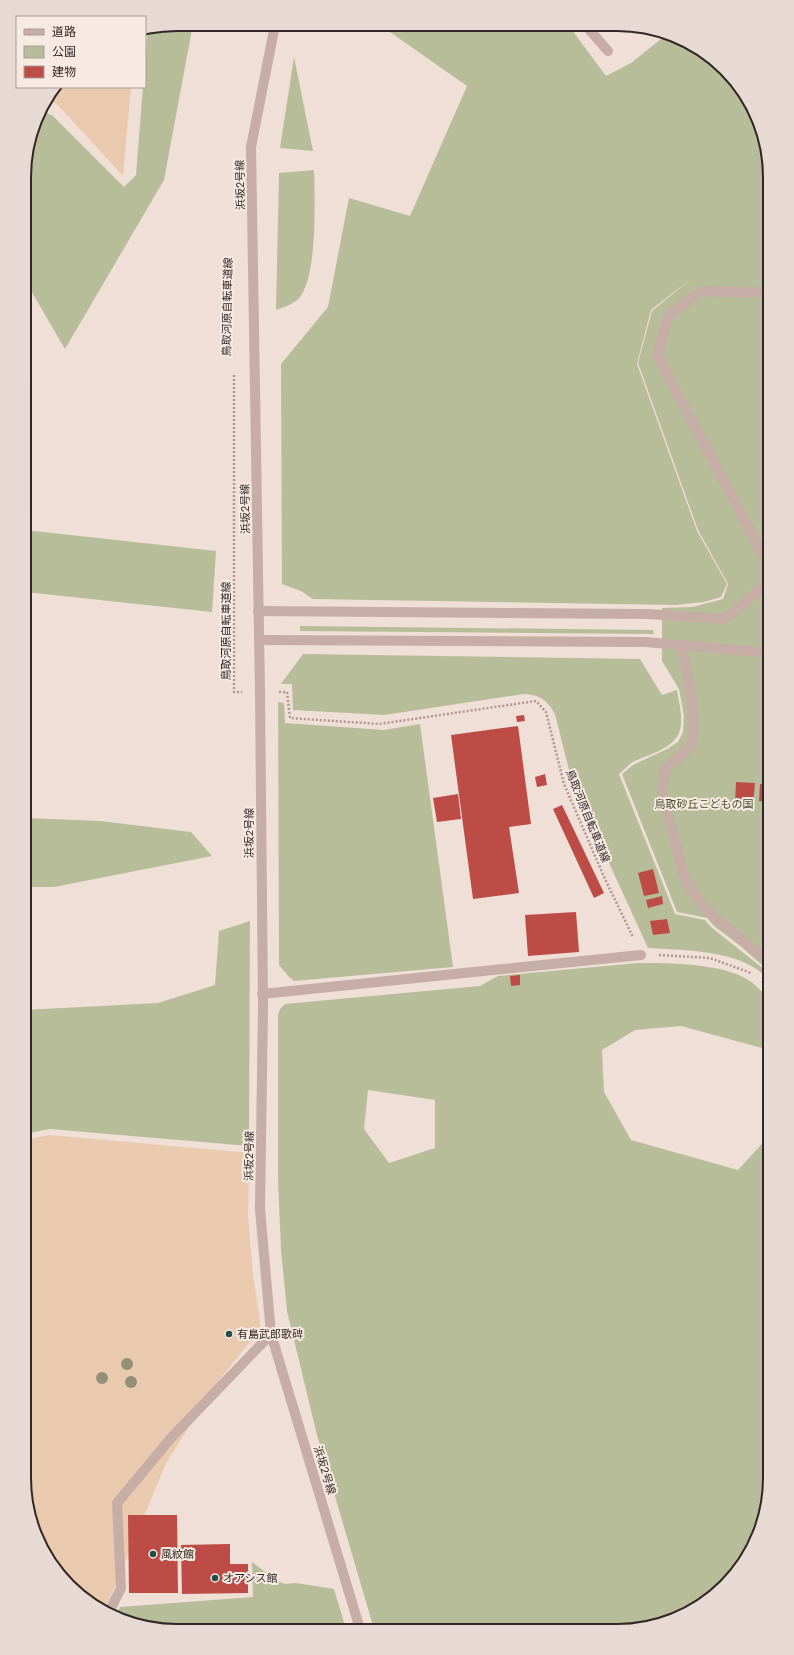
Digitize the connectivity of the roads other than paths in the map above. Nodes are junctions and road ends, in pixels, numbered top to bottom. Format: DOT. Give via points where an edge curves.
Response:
graph roads {
  1 [pos="273,31"];
  2 [pos="591,31"];
  3 [pos="608,51"];
  4 [pos="763,293"];
  5 [pos="763,555"];
  6 [pos="763,587"];
  7 [pos="258,611"];
  8 [pos="259,640"];
  9 [pos="682,645"];
  10 [pos="763,652"];
  11 [pos="641,954"];
  12 [pos="763,957"];
  13 [pos="262,994"];
  14 [pos="271,1334"];
  15 [pos="111,1608"];
  16 [pos="358,1624"];
  1 -- 7 [label="street, 浜坂2号線" via="251,147"];
  2 -- 3 [label="street"];
  4 -- 5 [label="street" via="701,291 669,315 657,355"];
  6 -- 7 [label="street" via="725,618 647,614"];
  7 -- 8 [label="street, 浜坂2号線"];
  8 -- 9 [label="street" via="646,642"];
  8 -- 13 [label="street, 浜坂2号線"];
  9 -- 10 [label="street"];
  9 -- 12 [label="street" via="694,723 690,744 680,757 665,769 662,794 685,879 703,906"];
  11 -- 13 [label="street"];
  13 -- 14 [label="street, 浜坂2号線" via="260,1209"];
  14 -- 15 [label="street" via="171,1438 117,1503 121,1588"];
  14 -- 16 [label="street, 浜坂2号線"];
}
